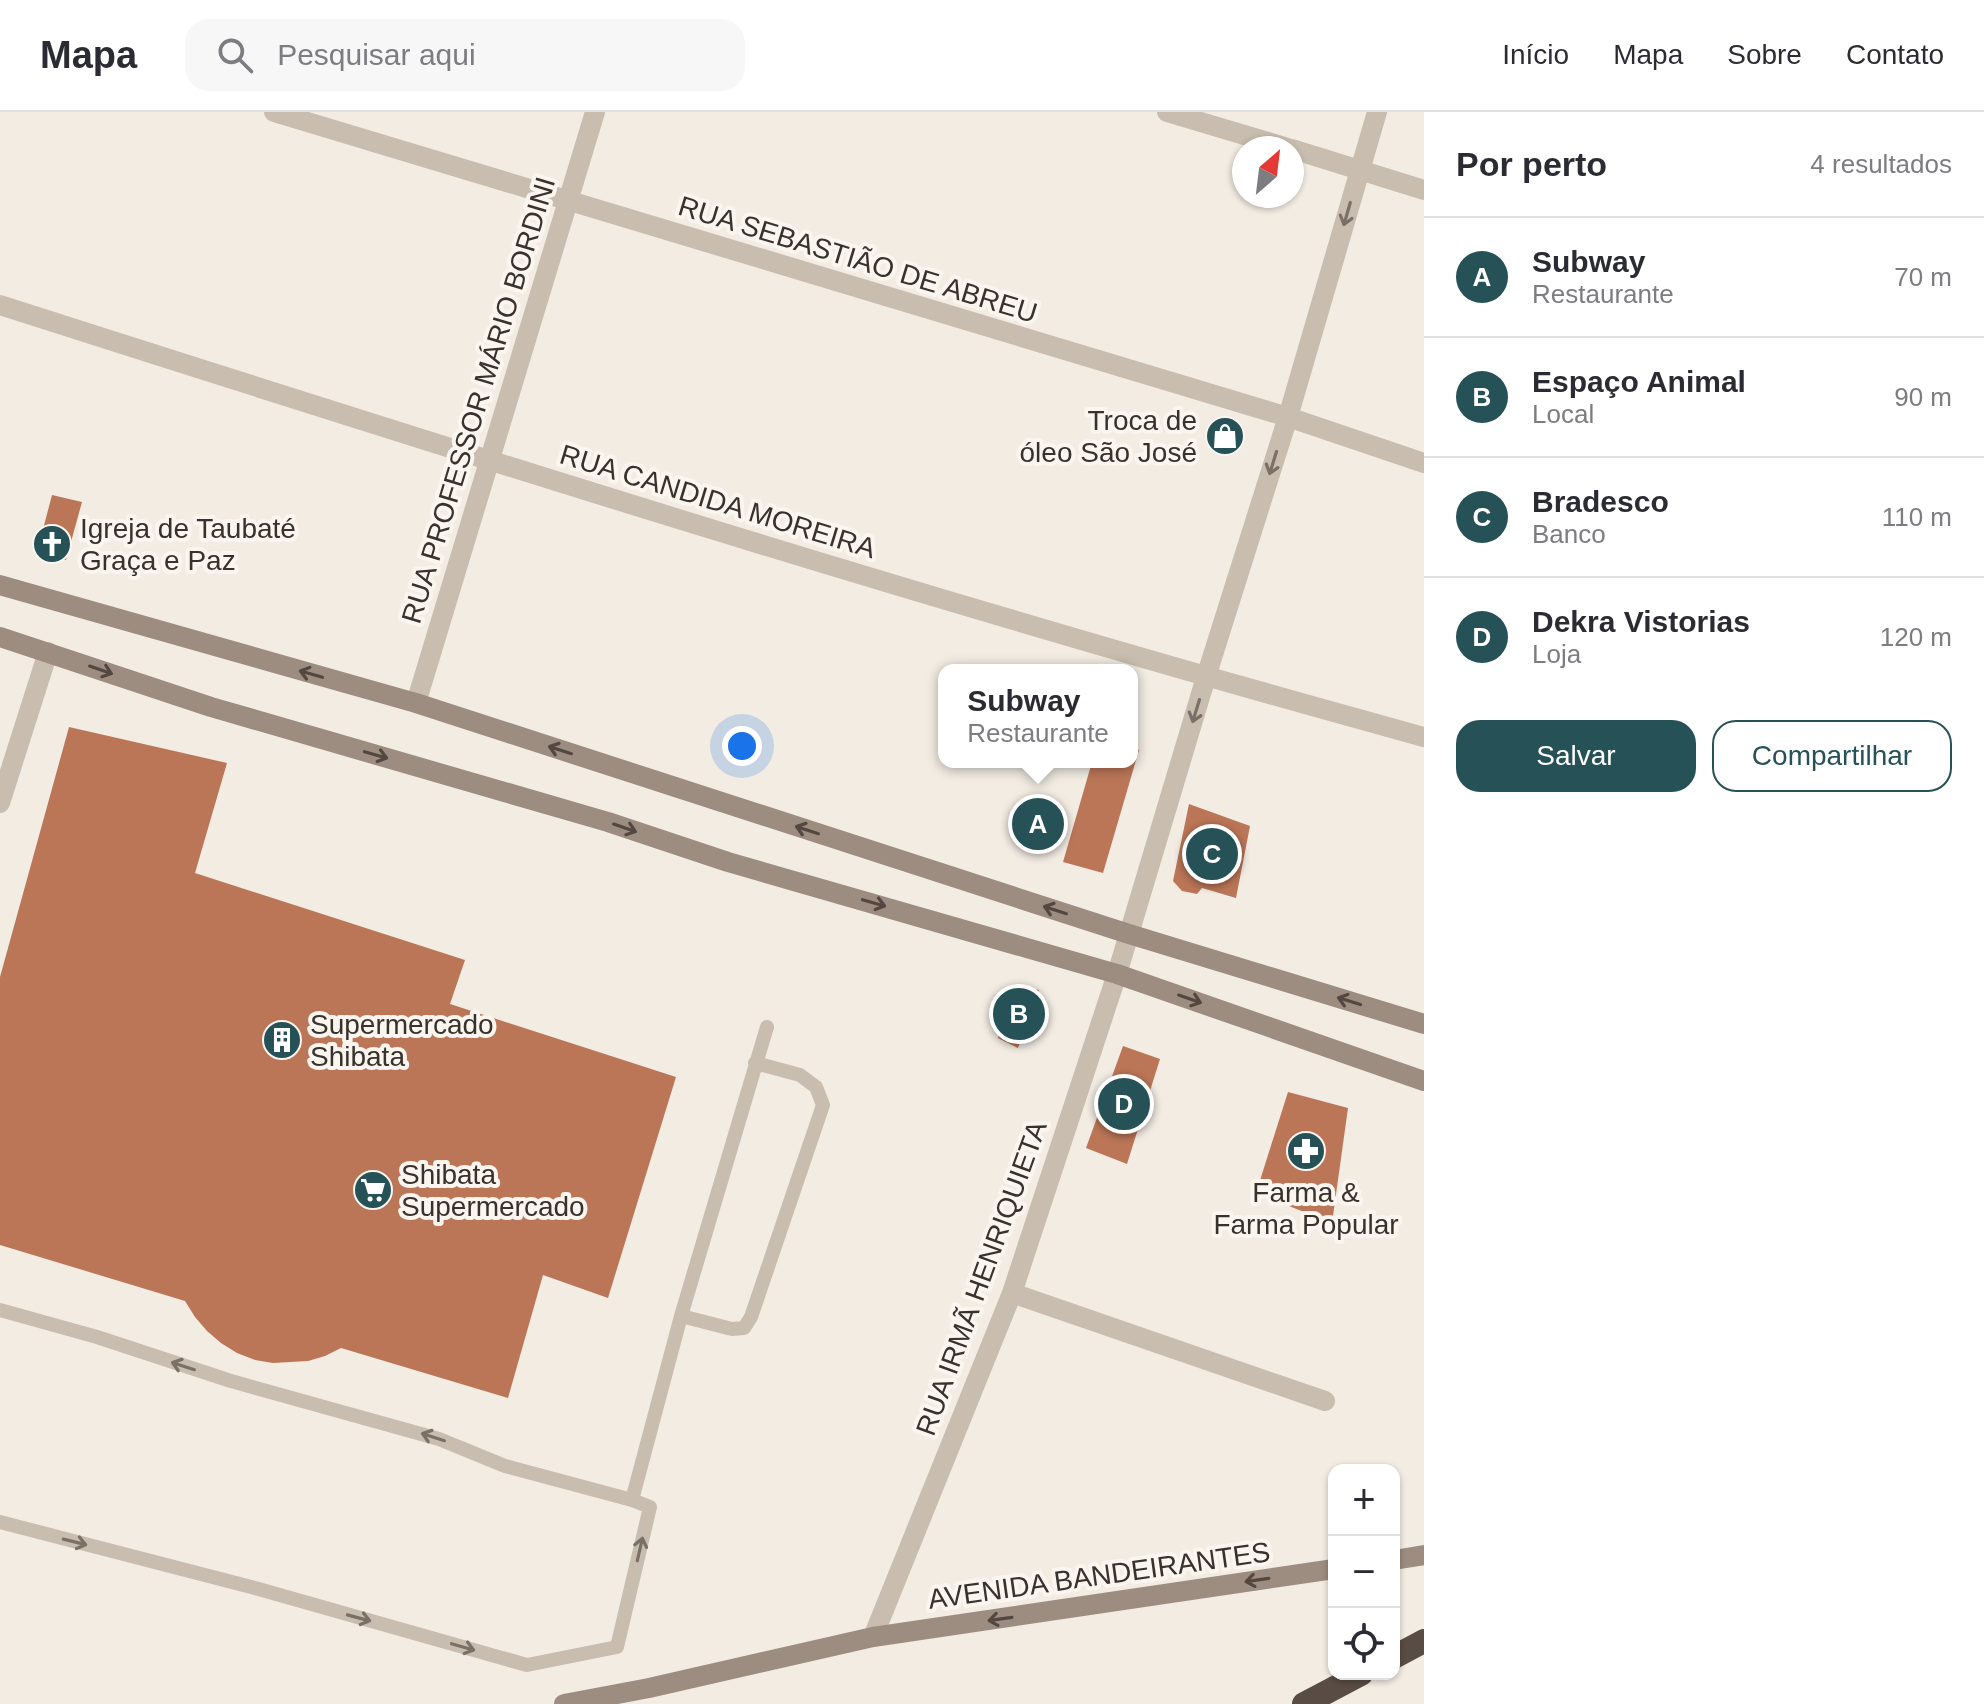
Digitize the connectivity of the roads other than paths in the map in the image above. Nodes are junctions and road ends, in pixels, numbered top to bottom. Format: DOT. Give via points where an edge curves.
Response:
graph roads {
  1 [pos="274,112"];
  2 [pos="595,112"];
  3 [pos="1167,112"];
  4 [pos="1377,112"];
  5 [pos="1249,136"];
  6 [pos="1304,152"];
  7 [pos="1360,169"];
  8 [pos="1424,190"];
  9 [pos="567,201"];
  10 [pos="0,305"];
  11 [pos="1288,417"];
  12 [pos="490,462"];
  13 [pos="1424,463"];
  14 [pos="0,585"];
  15 [pos="0,637"];
  16 [pos="48,652"];
  17 [pos="1206,677"];
  18 [pos="416,703"];
  19 [pos="1424,737"];
  20 [pos="0,803"];
  21 [pos="1129,934"];
  22 [pos="1117,974"];
  23 [pos="1424,1024"];
  24 [pos="767,1027"];
  25 [pos="755,1063"];
  26 [pos="1424,1081"];
  27 [pos="1012,1293"];
  28 [pos="0,1310"];
  29 [pos="681,1316"];
  30 [pos="1325,1401"];
  31 [pos="632,1500"];
  32 [pos="0,1522"];
  33 [pos="1424,1555"];
  34 [pos="1400,1559"];
  35 [pos="1328,1570"];
  36 [pos="873,1637"];
  37 [pos="1424,1641"];
  38 [pos="1400,1654"];
  39 [pos="1350,1680"];
  40 [pos="564,1704"];
  41 [pos="1304,1704"];
  1 -- 9 [label="street, RUA SEBASTIÃO DE ABREU"];
  2 -- 9 [label="street, RUA PROFESSOR MÁRIO BORDINI"];
  3 -- 5 [label="street"];
  4 -- 7 [label="street, RUA IRMÃ HENRIQUIETA"];
  6 -- 7 [label="street"];
  7 -- 8 [label="street"];
  7 -- 11 [label="street, RUA IRMÃ HENRIQUIETA, one-way"];
  9 -- 11 [label="street, RUA SEBASTIÃO DE ABREU"];
  9 -- 12 [label="street, RUA PROFESSOR MÁRIO BORDINI"];
  10 -- 12 [label="street, RUA CANDIDA MOREIRA"];
  11 -- 13 [label="street, RUA SEBASTIÃO DE ABREU"];
  11 -- 17 [label="street, RUA IRMÃ HENRIQUIETA, one-way"];
  12 -- 17 [label="street, RUA CANDIDA MOREIRA"];
  12 -- 18 [label="street, RUA PROFESSOR MÁRIO BORDINI"];
  18 -- 14 [label="main road, one-way"];
  15 -- 16 [label="main road"];
  16 -- 20 [label="street"];
  16 -- 22 [label="main road, one-way" via="211,707"];
  17 -- 19 [label="street, RUA CANDIDA MOREIRA"];
  17 -- 21 [label="street, RUA IRMÃ HENRIQUIETA, one-way"];
  21 -- 18 [label="main road, one-way"];
  21 -- 22 [label="street, RUA IRMÃ HENRIQUIETA"];
  23 -- 21 [label="main road, one-way"];
  22 -- 26 [label="main road, one-way"];
  22 -- 27 [label="street, RUA IRMÃ HENRIQUIETA"];
  24 -- 25 [label="lane"];
  25 -- 29 [label="lane"];
  25 -- 29 [label="lane" via="800,1075 816,1087 823,1105 744,1328"];
  27 -- 30 [label="street"];
  27 -- 36 [label="street, RUA IRMÃ HENRIQUIETA"];
  31 -- 28 [label="lane, one-way" via="505,1466 439,1439"];
  29 -- 31 [label="lane"];
  32 -- 31 [label="lane, one-way" via="527,1665 617,1647 650,1507"];
  33 -- 34 [label="main road"];
  35 -- 36 [label="main road, AVENIDA BANDEIRANTES, one-way"];
  36 -- 40 [label="main road, AVENIDA BANDEIRANTES"];
  37 -- 38 [label="highway"];
  39 -- 41 [label="highway"];
}
